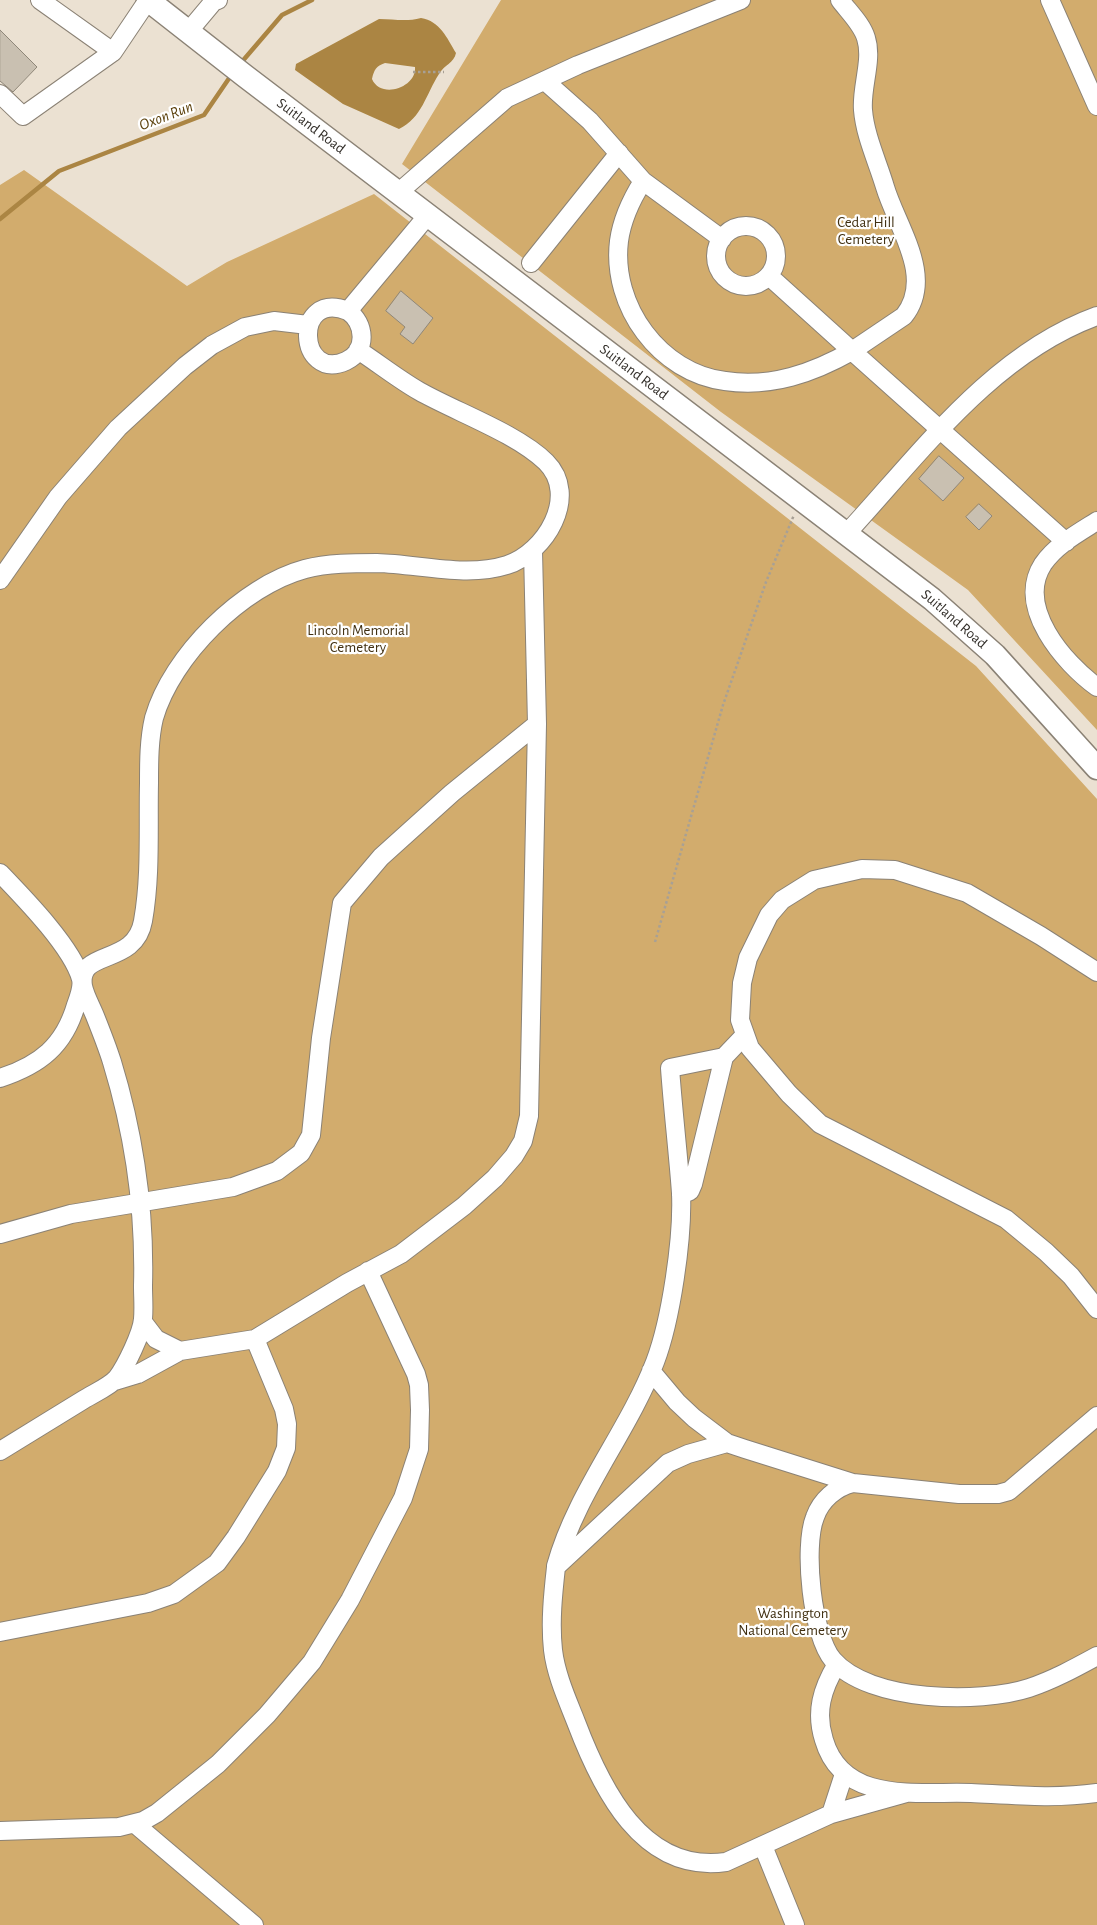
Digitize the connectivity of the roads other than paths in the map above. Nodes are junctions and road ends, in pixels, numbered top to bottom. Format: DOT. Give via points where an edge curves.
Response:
graph roads {
  1 [pos="40,0"];
  2 [pos="148,0"];
  3 [pos="218,0"];
  4 [pos="741,0"];
  5 [pos="840,0"];
  6 [pos="1050,0"];
  7 [pos="188,32"];
  8 [pos="113,52"];
  9 [pos="545,81"];
  10 [pos="0,94"];
  11 [pos="1097,106"];
  12 [pos="619,153"];
  13 [pos="642,181"];
  14 [pos="399,192"];
  15 [pos="428,215"];
  16 [pos="722,239"];
  17 [pos="531,263"];
  18 [pos="770,276"];
  19 [pos="348,311"];
  20 [pos="1097,316"];
  21 [pos="308,326"];
  22 [pos="358,350"];
  23 [pos="852,351"];
  24 [pos="942,430"];
  25 [pos="1097,521"];
  26 [pos="847,533"];
  27 [pos="1066,542"];
  28 [pos="533,551"];
  29 [pos="0,580"];
  30 [pos="1097,687"];
  31 [pos="537,724"];
  32 [pos="1097,768"];
  33 [pos="0,873"];
  34 [pos="1097,972"];
  35 [pos="82,982"];
  36 [pos="745,1035"];
  37 [pos="724,1057"];
  38 [pos="0,1078"];
  39 [pos="681,1195"];
  40 [pos="140,1203"];
  41 [pos="0,1234"];
  42 [pos="368,1271"];
  43 [pos="1097,1309"];
  44 [pos="143,1322"];
  45 [pos="255,1340"];
  46 [pos="180,1352"];
  47 [pos="651,1371"];
  48 [pos="115,1381"];
  49 [pos="1097,1416"];
  50 [pos="726,1443"];
  51 [pos="0,1451"];
  52 [pos="853,1483"];
  53 [pos="556,1567"];
  54 [pos="0,1632"];
  55 [pos="1097,1656"];
  56 [pos="837,1664"];
  57 [pos="844,1774"];
  58 [pos="906,1793"];
  59 [pos="1097,1793"];
  60 [pos="831,1814"];
  61 [pos="135,1824"];
  62 [pos="0,1831"];
  63 [pos="763,1846"];
  64 [pos="254,1925"];
  65 [pos="795,1925"];
  1 -- 8 [label="lane"];
  2 -- 7 [label="main road, Suitland Road"];
  2 -- 8 [label="lane"];
  3 -- 7 [label="lane"];
  4 -- 9 [label="lane"];
  5 -- 23 [label="lane" via="866,37 863,112 888,198 915,268 916,285 914,301 904,316"];
  6 -- 11 [label="lane"];
  7 -- 14 [label="main road, Suitland Road"];
  8 -- 10 [label="lane" via="23,116"];
  9 -- 12 [label="lane" via="590,121"];
  9 -- 14 [label="lane" via="523,88 507,98"];
  12 -- 13 [label="lane"];
  12 -- 17 [label="lane"];
  13 -- 16 [label="lane"];
  13 -- 23 [label="lane" via="622,226 620,274 635,319 666,355 693,372 708,377 758,383 792,378 834,362"];
  14 -- 15 [label="main road, Suitland Road"];
  15 -- 19 [label="lane"];
  15 -- 26 [label="main road, Suitland Road"];
  16 -- 18 [label="lane" via="717,261 731,282 751,286"];
  16 -- 18 [label="lane" via="727,233 742,227 750,226 765,233 771,239 776,254"];
  18 -- 23 [label="lane"];
  19 -- 21 [label="lane" via="327,308 315,315"];
  19 -- 22 [label="lane" via="361,327 362,340"];
  20 -- 24 [label="lane" via="1071,326 1026,353 976,392"];
  21 -- 22 [label="lane" via="309,348 324,362 345,362"];
  21 -- 29 [label="lane" via="274,321 245,327 212,344 112,435 58,497"];
  22 -- 28 [label="lane" via="417,390 528,448 546,462 558,481 559,506 550,527"];
  23 -- 24 [label="lane"];
  24 -- 26 [label="lane"];
  24 -- 27 [label="lane"];
  25 -- 27 [label="lane"];
  26 -- 32 [label="main road, Suitland Road" via="932,599 995,654"];
  27 -- 30 [label="lane" via="1043,565 1036,587 1036,607 1052,641"];
  28 -- 31 [label="lane"];
  28 -- 35 [label="lane" via="510,564 485,569 378,563 306,568 239,603 219,621 174,672 153,723 146,894 141,930 122,952 94,960 86,967"];
  31 -- 40 [label="lane" via="452,792 381,857 342,903 321,1038 311,1135 301,1153 277,1170 233,1187"];
  31 -- 42 [label="lane" via="528,1128 514,1156 464,1206 401,1254"];
  33 -- 35 [label="lane" via="74,961"];
  34 -- 36 [label="lane" via="967,893 895,870 862,869 831,875 798,888 782,900 765,923 748,958 742,983 740,1020"];
  35 -- 38 [label="lane" via="72,1018 53,1048 34,1064"];
  35 -- 40 [label="lane" via="122,1098"];
  36 -- 37 [label="lane"];
  36 -- 43 [label="lane" via="750,1048 769,1071 820,1124 1006,1219 1071,1276"];
  37 -- 39 [label="lane" via="693,1184 690,1191"];
  37 -- 39 [label="lane" via="670,1068"];
  39 -- 47 [label="lane" via="672,1287 659,1350"];
  40 -- 41 [label="lane" via="71,1214"];
  40 -- 44 [label="lane" via="144,1262"];
  42 -- 45 [label="lane"];
  42 -- 61 [label="lane" via="419,1385 419,1449 403,1498 350,1600 300,1678 218,1764 157,1813"];
  44 -- 46 [label="lane" via="156,1339"];
  44 -- 48 [label="lane"];
  45 -- 46 [label="lane"];
  45 -- 54 [label="lane" via="284,1410 286,1448 277,1471 217,1563 174,1594 148,1604"];
  46 -- 48 [label="lane" via="138,1374"];
  47 -- 50 [label="lane" via="677,1402"];
  47 -- 53 [label="lane" via="569,1527"];
  48 -- 51 [label="lane"];
  49 -- 52 [label="lane" via="1009,1491 959,1494"];
  50 -- 52 [label="lane"];
  50 -- 53 [label="lane" via="668,1463"];
  52 -- 56 [label="lane" via="835,1490 820,1507 811,1538 810,1571 817,1621 826,1650"];
  53 -- 63 [label="lane" via="552,1610 556,1668 598,1774 626,1818 638,1833 686,1862 726,1862"];
  55 -- 56 [label="lane" via="1027,1689 981,1696 921,1695 873,1686"];
  56 -- 57 [label="lane" via="821,1698 820,1727 829,1757"];
  57 -- 58 [label="lane" via="878,1790"];
  57 -- 60 [label="lane"];
  58 -- 59 [label="lane" via="1028,1796"];
  58 -- 60 [label="lane"];
  60 -- 63 [label="lane"];
  61 -- 62 [label="lane"];
  61 -- 64 [label="lane"];
  63 -- 65 [label="lane"];
}
